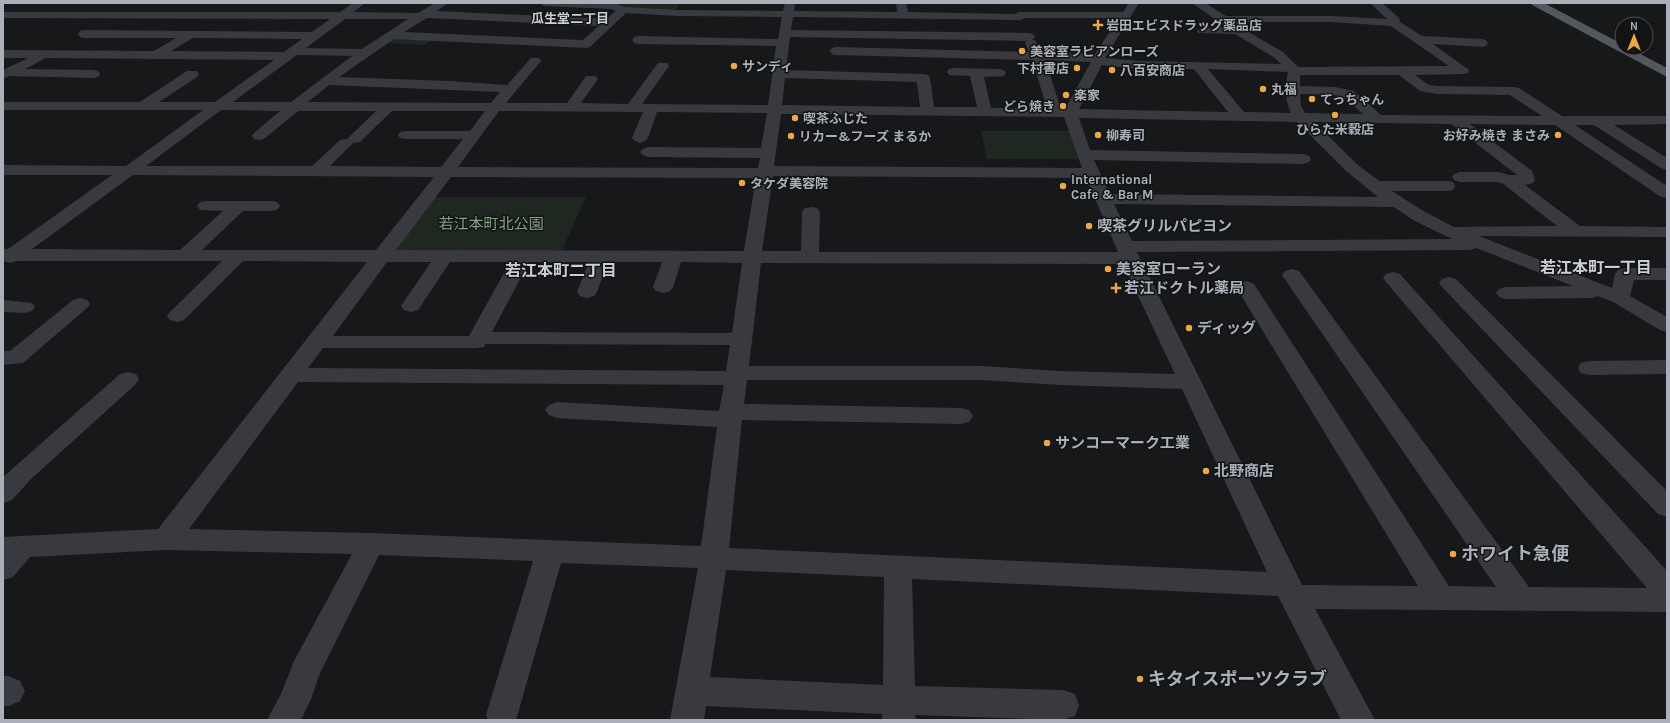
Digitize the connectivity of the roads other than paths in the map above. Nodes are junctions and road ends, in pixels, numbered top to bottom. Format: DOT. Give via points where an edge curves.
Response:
graph roads {
  1 [pos="34,3"];
  2 [pos="146,3"];
  3 [pos="360,3"];
  4 [pos="443,3"];
  5 [pos="544,3"];
  6 [pos="547,3"];
  7 [pos="901,3"];
  8 [pos="1014,3"];
  9 [pos="1099,3"];
  10 [pos="1197,3"];
  11 [pos="1375,3"];
  12 [pos="1536,3"];
  13 [pos="722,8"];
  14 [pos="1131,8"];
  15 [pos="789,9"];
  16 [pos="623,10"];
  17 [pos="5,15"];
  18 [pos="122,15"];
  19 [pos="422,15"];
  20 [pos="903,15"];
  21 [pos="342,16"];
  22 [pos="1020,16"];
  23 [pos="525,19"];
  24 [pos="1224,19"];
  25 [pos="1394,23"];
  26 [pos="608,25"];
  27 [pos="621,26"];
  28 [pos="1238,30"];
  29 [pos="1203,31"];
  30 [pos="84,34"];
  31 [pos="190,35"];
  32 [pos="266,35"];
  33 [pos="315,36"];
  34 [pos="390,36"];
  35 [pos="1029,37"];
  36 [pos="784,38"];
  37 [pos="638,40"];
  38 [pos="1419,40"];
  39 [pos="1482,43"];
  40 [pos="836,51"];
  41 [pos="291,53"];
  42 [pos="366,53"];
  43 [pos="3,54"];
  44 [pos="44,54"];
  45 [pos="156,55"];
  46 [pos="235,55"];
  47 [pos="1037,55"];
  48 [pos="1098,60"];
  49 [pos="535,61"];
  50 [pos="275,65"];
  51 [pos="1198,65"];
  52 [pos="663,66"];
  53 [pos="883,66"];
  54 [pos="1294,69"];
  55 [pos="1402,71"];
  56 [pos="954,72"];
  57 [pos="976,72"];
  58 [pos="999,72"];
  59 [pos="1667,73"];
  60 [pos="5,74"];
  61 [pos="93,74"];
  62 [pos="779,74"];
  63 [pos="830,75"];
  64 [pos="591,79"];
  65 [pos="327,81"];
  66 [pos="396,84"];
  67 [pos="510,90"];
  68 [pos="1293,90"];
  69 [pos="3,106"];
  70 [pos="143,106"];
  71 [pos="218,106"];
  72 [pos="294,106"];
  73 [pos="372,106"];
  74 [pos="389,106"];
  75 [pos="496,106"];
  76 [pos="571,107"];
  77 [pos="632,108"];
  78 [pos="652,108"];
  79 [pos="775,109"];
  80 [pos="928,111"];
  81 [pos="985,112"];
  82 [pos="1062,113"];
  83 [pos="1240,117"];
  84 [pos="1301,118"];
  85 [pos="1377,119"];
  86 [pos="1667,120"];
  87 [pos="1456,121"];
  88 [pos="1557,121"];
  89 [pos="1598,121"];
  90 [pos="405,135"];
  91 [pos="259,136"];
  92 [pos="474,136"];
  93 [pos="640,138"];
  94 [pos="648,152"];
  95 [pos="768,153"];
  96 [pos="1084,155"];
  97 [pos="1303,159"];
  98 [pos="1667,165"];
  99 [pos="3,170"];
  100 [pos="129,170"];
  101 [pos="316,171"];
  102 [pos="447,172"];
  103 [pos="765,172"];
  104 [pos="1092,173"];
  105 [pos="1508,180"];
  106 [pos="1375,186"];
  107 [pos="1667,193"];
  108 [pos="1104,199"];
  109 [pos="1398,202"];
  110 [pos="206,206"];
  111 [pos="239,206"];
  112 [pos="271,206"];
  113 [pos="811,212"];
  114 [pos="1449,231"];
  115 [pos="1576,232"];
  116 [pos="1667,232"];
  117 [pos="1479,244"];
  118 [pos="1128,253"];
  119 [pos="184,256"];
  120 [pos="238,256"];
  121 [pos="6,257"];
  122 [pos="380,257"];
  123 [pos="444,257"];
  124 [pos="522,257"];
  125 [pos="601,257"];
  126 [pos="673,257"];
  127 [pos="752,257"];
  128 [pos="810,258"];
  129 [pos="1667,274"];
  130 [pos="1292,275"];
  131 [pos="1393,278"];
  132 [pos="1449,283"];
  133 [pos="663,287"];
  134 [pos="1246,287"];
  135 [pos="587,292"];
  136 [pos="1506,293"];
  137 [pos="1613,295"];
  138 [pos="80,304"];
  139 [pos="3,306"];
  140 [pos="411,306"];
  141 [pos="24,307"];
  142 [pos="177,316"];
  143 [pos="1667,326"];
  144 [pos="478,338"];
  145 [pos="742,339"];
  146 [pos="315,342"];
  147 [pos="3,358"];
  148 [pos="1667,367"];
  149 [pos="1589,368"];
  150 [pos="290,375"];
  151 [pos="737,375"];
  152 [pos="128,378"];
  153 [pos="1190,382"];
  154 [pos="557,410"];
  155 [pos="730,416"];
  156 [pos="961,416"];
  157 [pos="3,493"];
  158 [pos="1667,507"];
  159 [pos="166,539"];
  160 [pos="371,544"];
  161 [pos="12,548"];
  162 [pos="550,551"];
  163 [pos="714,558"];
  164 [pos="898,567"];
  165 [pos="3,569"];
  166 [pos="1290,591"];
  167 [pos="1667,592"];
  168 [pos="1441,598"];
  169 [pos="1521,599"];
  170 [pos="1667,600"];
  171 [pos="1063,705"];
  172 [pos="689,706"];
  173 [pos="899,710"];
  174 [pos="502,715"];
  175 [pos="284,720"];
  176 [pos="1358,720"];
  1 -- 17 [label="street"];
  2 -- 18 [label="street"];
  3 -- 21 [label="street"];
  4 -- 19 [label="street"];
  5 -- 6 [label="street"];
  6 -- 16 [label="street" via="614,6"];
  6 -- 23 [label="street"];
  7 -- 20 [label="street"];
  8 -- 22 [label="street"];
  9 -- 14 [label="street" via="1102,6"];
  10 -- 24 [label="street"];
  11 -- 25 [label="street" via="1395,20"];
  12 -- 59 [label="main road"];
  13 -- 15 [label="street"];
  13 -- 16 [label="street"];
  14 -- 22 [label="street"];
  14 -- 48 [label="street"];
  15 -- 20 [label="street"];
  15 -- 36 [label="street"];
  16 -- 26 [label="street"];
  17 -- 18 [label="street"];
  18 -- 21 [label="street"];
  18 -- 30 [label="street"];
  19 -- 21 [label="street"];
  19 -- 23 [label="street"];
  19 -- 34 [label="street"];
  20 -- 22 [label="street"];
  21 -- 33 [label="street"];
  22 -- 35 [label="street"];
  23 -- 26 [label="street"];
  24 -- 25 [label="street"];
  24 -- 28 [label="street"];
  25 -- 38 [label="street"];
  26 -- 27 [label="street"];
  26 -- 34 [label="street" via="586,44"];
  28 -- 29 [label="street"];
  28 -- 54 [label="street" via="1279,55"];
  30 -- 31 [label="street"];
  30 -- 44 [label="street"];
  31 -- 32 [label="street"];
  31 -- 45 [label="street"];
  32 -- 33 [label="street"];
  32 -- 46 [label="street"];
  33 -- 41 [label="street"];
  34 -- 42 [label="street"];
  35 -- 36 [label="street"];
  35 -- 47 [label="street"];
  36 -- 37 [label="street"];
  36 -- 62 [label="street"];
  38 -- 39 [label="street"];
  38 -- 55 [label="street" via="1463,70"];
  40 -- 47 [label="street"];
  41 -- 42 [label="street"];
  41 -- 46 [label="street"];
  41 -- 50 [label="street"];
  42 -- 65 [label="street"];
  43 -- 44 [label="street"];
  44 -- 45 [label="street"];
  44 -- 60 [label="street"];
  45 -- 46 [label="street"];
  47 -- 48 [label="street"];
  47 -- 82 [label="street"];
  48 -- 51 [label="street" via="1156,70"];
  48 -- 82 [label="street"];
  49 -- 67 [label="street"];
  50 -- 70 [label="street" via="194,69"];
  50 -- 71 [label="street"];
  51 -- 54 [label="street"];
  51 -- 83 [label="street"];
  52 -- 77 [label="street"];
  53 -- 63 [label="street" via="830,66"];
  54 -- 55 [label="street"];
  54 -- 68 [label="street"];
  55 -- 88 [label="street" via="1425,88 1514,91"];
  56 -- 57 [label="street"];
  57 -- 58 [label="street"];
  57 -- 81 [label="street"];
  60 -- 61 [label="street"];
  62 -- 63 [label="street"];
  62 -- 79 [label="street"];
  63 -- 80 [label="street" via="923,78"];
  64 -- 76 [label="street"];
  65 -- 66 [label="street"];
  65 -- 72 [label="street"];
  66 -- 67 [label="street"];
  66 -- 73 [label="street"];
  67 -- 75 [label="street"];
  68 -- 84 [label="street" via="1294,106"];
  68 -- 85 [label="street" via="1335,90 1349,94"];
  69 -- 70 [label="street"];
  70 -- 71 [label="street"];
  71 -- 72 [label="street"];
  71 -- 100 [label="street"];
  72 -- 73 [label="street"];
  72 -- 91 [label="street"];
  73 -- 74 [label="street"];
  74 -- 75 [label="street"];
  74 -- 101 [label="street"];
  75 -- 76 [label="street"];
  75 -- 92 [label="street"];
  76 -- 77 [label="street"];
  77 -- 78 [label="street"];
  78 -- 79 [label="street"];
  78 -- 93 [label="street"];
  79 -- 80 [label="street"];
  79 -- 95 [label="street"];
  80 -- 81 [label="street"];
  81 -- 82 [label="street"];
  82 -- 83 [label="street"];
  82 -- 96 [label="street"];
  83 -- 84 [label="street"];
  84 -- 85 [label="street"];
  84 -- 106 [label="street" via="1352,168"];
  85 -- 87 [label="street"];
  86 -- 89 [label="street"];
  87 -- 88 [label="street"];
  87 -- 105 [label="street" via="1526,174 1527,180"];
  88 -- 89 [label="street"];
  88 -- 107 [label="street"];
  89 -- 98 [label="street"];
  90 -- 92 [label="street"];
  92 -- 102 [label="street"];
  94 -- 95 [label="street"];
  95 -- 103 [label="street"];
  96 -- 97 [label="street"];
  96 -- 104 [label="street"];
  99 -- 100 [label="street"];
  100 -- 101 [label="street"];
  100 -- 121 [label="street"];
  101 -- 102 [label="street"];
  102 -- 103 [label="street"];
  102 -- 122 [label="street"];
  103 -- 104 [label="street"];
  103 -- 127 [label="street"];
  104 -- 108 [label="street"];
  105 -- 106 [label="street" via="1499,177"];
  105 -- 115 [label="street"];
  106 -- 109 [label="street"];
  108 -- 109 [label="street"];
  108 -- 118 [label="street"];
  109 -- 114 [label="street" via="1418,216"];
  110 -- 111 [label="street"];
  111 -- 112 [label="street"];
  111 -- 119 [label="street"];
  113 -- 128 [label="street"];
  114 -- 115 [label="street"];
  114 -- 117 [label="street"];
  115 -- 116 [label="street"];
  117 -- 118 [label="street"];
  117 -- 137 [label="street"];
  118 -- 128 [label="street"];
  118 -- 153 [label="street"];
  119 -- 120 [label="street"];
  119 -- 121 [label="street"];
  120 -- 122 [label="street"];
  120 -- 142 [label="street"];
  122 -- 123 [label="street"];
  122 -- 146 [label="street"];
  123 -- 124 [label="street"];
  123 -- 140 [label="street"];
  124 -- 125 [label="street"];
  124 -- 144 [label="street"];
  125 -- 126 [label="street"];
  125 -- 135 [label="street"];
  126 -- 127 [label="street"];
  126 -- 133 [label="street"];
  127 -- 128 [label="street"];
  127 -- 145 [label="street"];
  129 -- 137 [label="street" via="1625,274"];
  130 -- 169 [label="street"];
  131 -- 167 [label="street"];
  132 -- 158 [label="street"];
  134 -- 168 [label="street"];
  136 -- 137 [label="street"];
  137 -- 143 [label="street"];
  138 -- 147 [label="street" via="15,358"];
  139 -- 141 [label="street"];
  144 -- 145 [label="street"];
  144 -- 146 [label="street" via="476,342"];
  145 -- 151 [label="street"];
  146 -- 150 [label="street"];
  148 -- 149 [label="street"];
  150 -- 151 [label="street"];
  150 -- 159 [label="street"];
  151 -- 153 [label="street" via="982,373"];
  151 -- 155 [label="street"];
  152 -- 157 [label="street"];
  153 -- 166 [label="street"];
  154 -- 155 [label="street"];
  155 -- 156 [label="street"];
  155 -- 163 [label="street"];
  159 -- 160 [label="street"];
  159 -- 161 [label="street"];
  160 -- 162 [label="street"];
  160 -- 175 [label="street" via="305,671"];
  161 -- 165 [label="street"];
  162 -- 163 [label="street"];
  162 -- 174 [label="street"];
  163 -- 164 [label="street"];
  163 -- 172 [label="street"];
  164 -- 166 [label="street"];
  164 -- 173 [label="street"];
  166 -- 168 [label="street"];
  166 -- 176 [label="street"];
  168 -- 169 [label="street"];
  169 -- 170 [label="street"];
  171 -- 173 [label="street"];
  172 -- 173 [label="street"];
}
